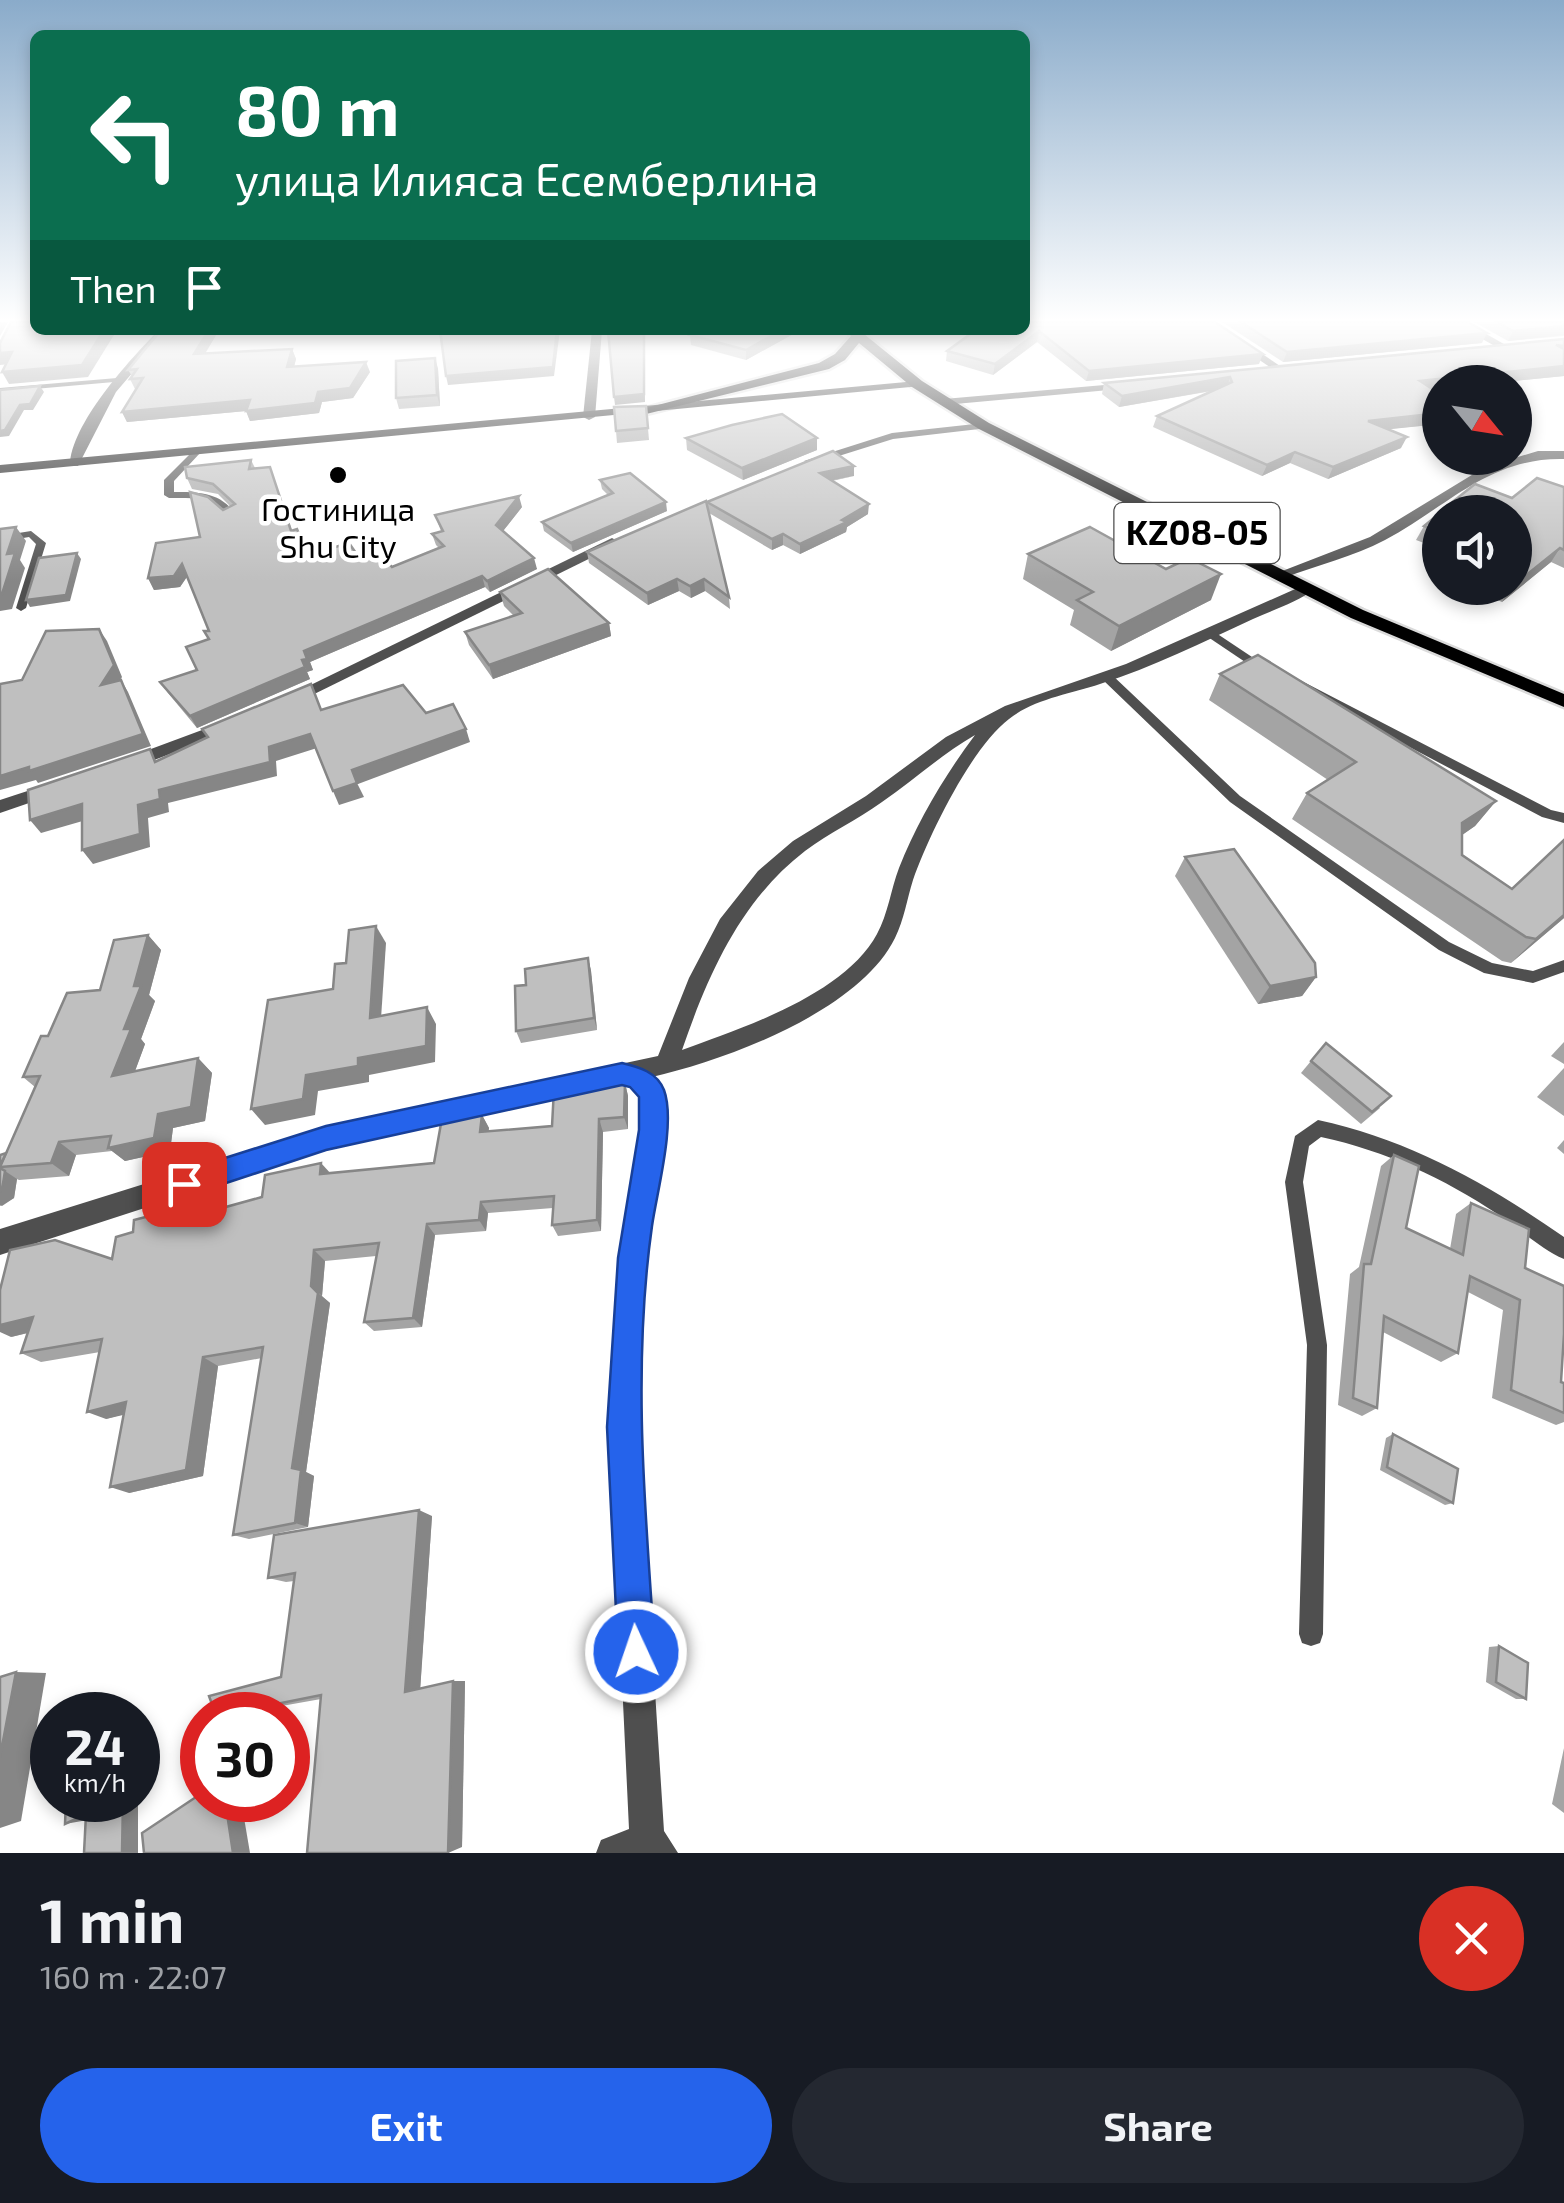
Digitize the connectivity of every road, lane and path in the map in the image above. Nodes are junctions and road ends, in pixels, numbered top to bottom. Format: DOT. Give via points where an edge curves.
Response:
graph roads {
  1 [pos="98,408"];
  2 [pos="590,408"];
  3 [pos="652,408"];
  4 [pos="673,408"];
  5 [pos="955,408"];
  6 [pos="638,412"];
  7 [pos="589,416"];
  8 [pos="984,426"];
  9 [pos="198,452"];
  10 [pos="1564,455"];
  11 [pos="74,463"];
  12 [pos="798,466"];
  13 [pos="0,470"];
  14 [pos="231,515"];
  15 [pos="633,533"];
  16 [pos="0,539"];
  17 [pos="1279,574"];
  18 [pos="1307,589"];
  19 [pos="21,608"];
  20 [pos="1208,633"];
  21 [pos="1272,672"];
  22 [pos="1107,677"];
  23 [pos="1288,678"];
  24 [pos="1564,701"];
  25 [pos="278,704"];
  26 [pos="1001,716"];
  27 [pos="243,719"];
  28 [pos="122,766"];
  29 [pos="70,783"];
  30 [pos="0,807"];
  31 [pos="1564,818"];
  32 [pos="1564,966"];
  33 [pos="666,1064"];
  34 [pos="622,1074"];
  35 [pos="0,1242"];
  36 [pos="1564,1249"];
  37 [pos="1311,1634"];
  38 [pos="640,1848"];
  1 -- 11 [label="street"];
  2 -- 7 [label="street"];
  3 -- 6 [label="main road"];
  4 -- 6 [label="street"];
  5 -- 8 [label="main road, KZ08-05"];
  6 -- 7 [label="street"];
  7 -- 9 [label="street"];
  8 -- 12 [label="street" via="892,436"];
  8 -- 17 [label="main road, KZ08-05"];
  9 -- 11 [label="street"];
  9 -- 14 [label="lane" via="169,480 169,496 212,497"];
  10 -- 17 [label="street" via="1530,453 1504,462 1374,540"];
  11 -- 13 [label="street"];
  15 -- 25 [label="street"];
  16 -- 19 [label="lane" via="31,534 41,542"];
  17 -- 18 [label="main road, KZ08-05"];
  18 -- 20 [label="street"];
  18 -- 24 [label="main road, KZ08-05"];
  20 -- 21 [label="lane"];
  20 -- 22 [label="street"];
  22 -- 26 [label="street"];
  22 -- 32 [label="lane" via="1235,799 1444,946 1489,969 1533,978"];
  23 -- 31 [label="lane"];
  26 -- 33 [label="street" via="923,758 885,792 788,855 737,906 696,977"];
  26 -- 33 [label="street" via="919,845 882,944 853,978 722,1045"];
  27 -- 28 [label="street"];
  29 -- 30 [label="street"];
  33 -- 34 [label="street"];
  34 -- 35 [label="street" via="326,1138"];
  34 -- 38 [label="street" via="638,1078 652,1093 653,1130 633,1258 624,1427"];
  36 -- 37 [label="lane" via="1476,1189 1358,1134 1318,1128 1301,1142 1294,1182 1316,1345"];
}
